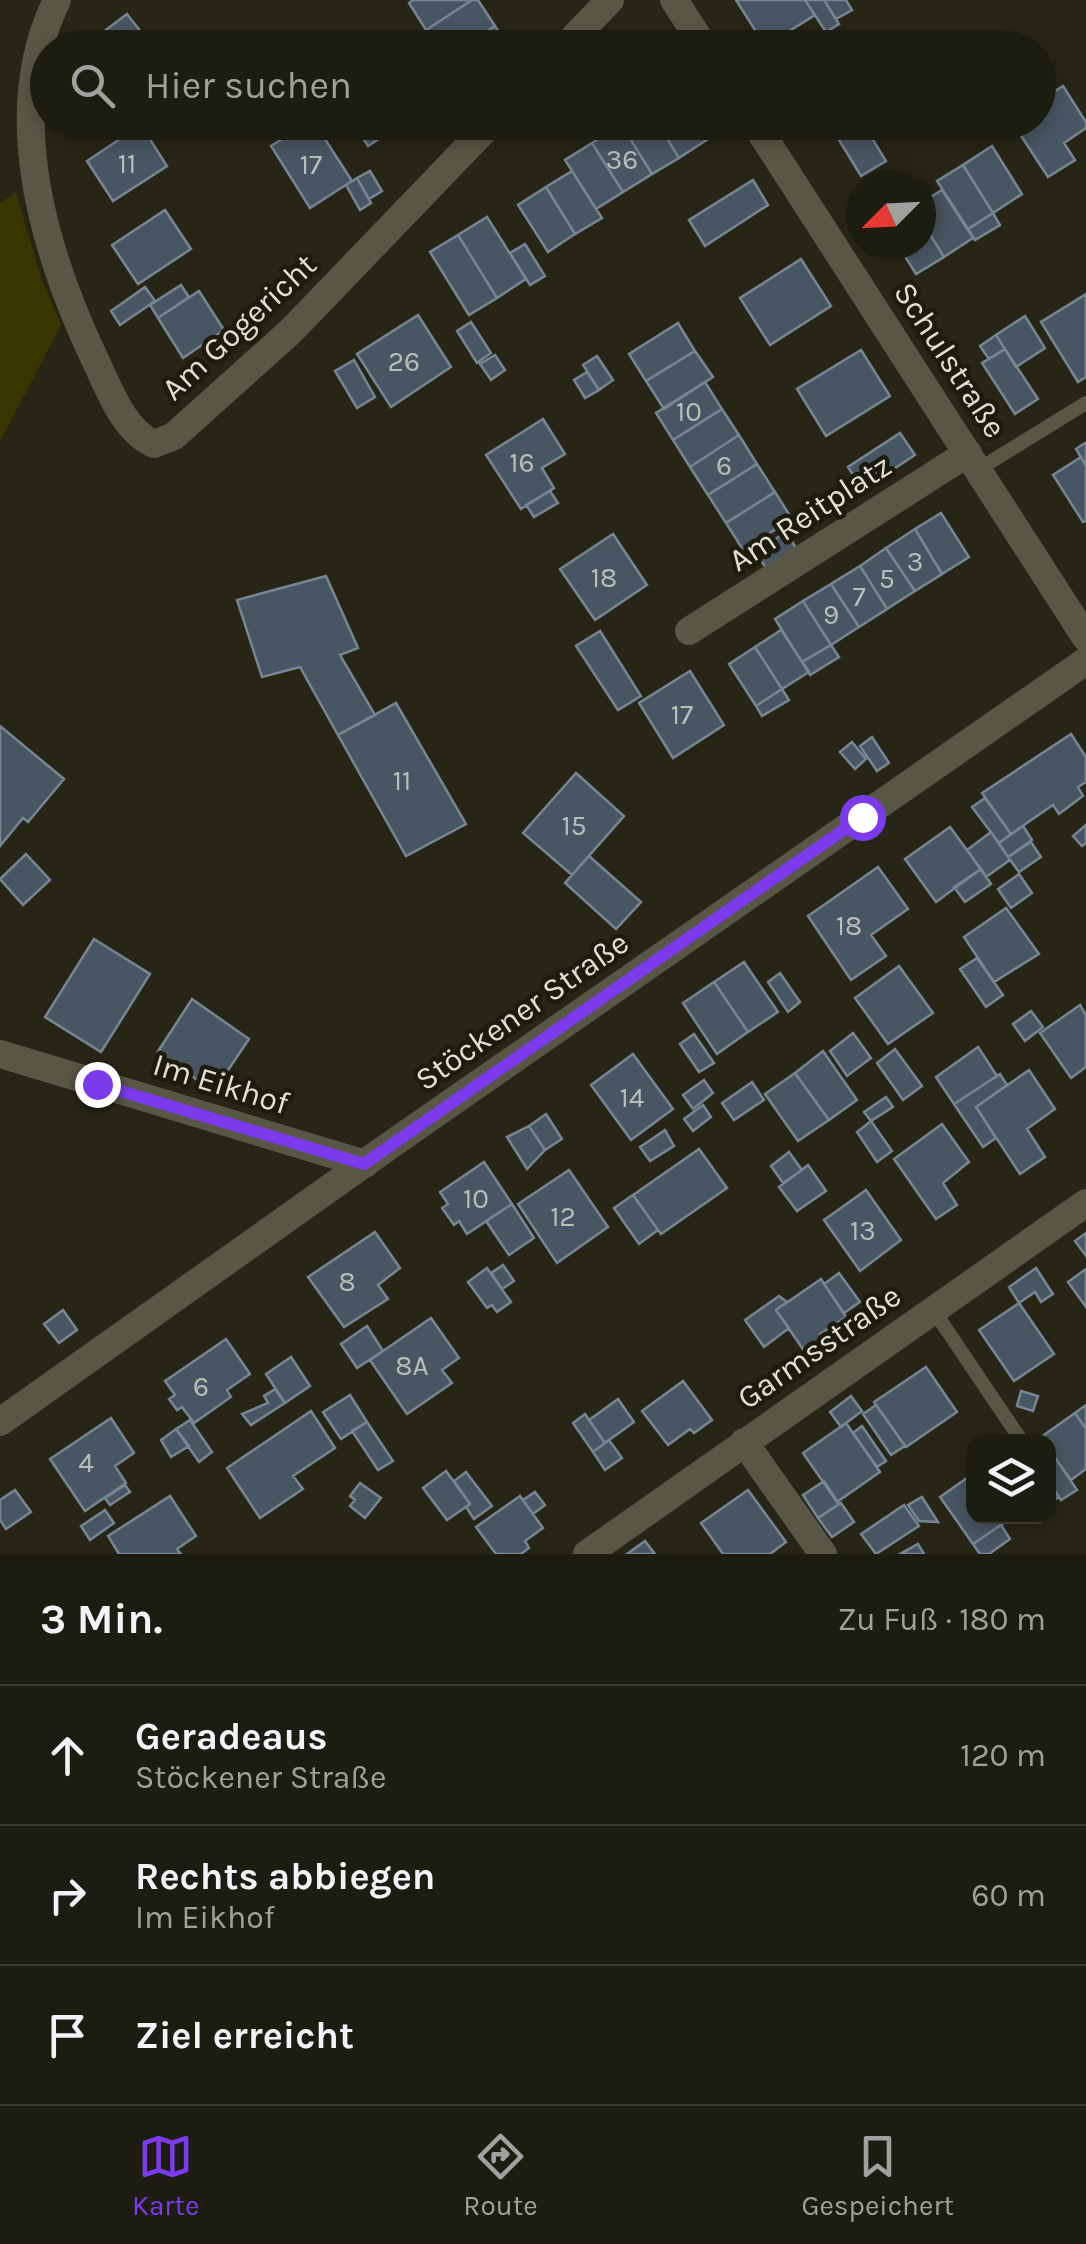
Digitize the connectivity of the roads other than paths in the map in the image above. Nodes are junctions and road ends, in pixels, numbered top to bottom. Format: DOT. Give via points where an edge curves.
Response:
graph roads {
  1 [pos="57,0"];
  2 [pos="610,0"];
  3 [pos="674,0"];
  4 [pos="46,30"];
  5 [pos="581,30"];
  6 [pos="693,30"];
  7 [pos="31,140"];
  8 [pos="475,140"];
  9 [pos="766,140"];
  10 [pos="1086,403"];
  11 [pos="974,461"];
  12 [pos="689,632"];
  13 [pos="1086,638"];
  14 [pos="1086,661"];
  15 [pos="0,1054"];
  16 [pos="364,1164"];
  17 [pos="1086,1203"];
  18 [pos="934,1311"];
  19 [pos="0,1422"];
  20 [pos="1017,1434"];
  21 [pos="744,1442"];
  22 [pos="586,1554"];
  23 [pos="823,1554"];
  1 -- 4 [label="street, Am Gogericht"];
  2 -- 5 [label="street"];
  3 -- 6 [label="street"];
  7 -- 8 [label="street, Am Gogericht" via="48,242 70,308 137,436 154,444 174,436 291,330"];
  9 -- 11 [label="street, Schulstraße"];
  10 -- 11 [label="lane"];
  11 -- 12 [label="street, Am Reitplatz"];
  11 -- 13 [label="street, Schulstraße"];
  14 -- 16 [label="street, Stöckener Straße"];
  15 -- 16 [label="street, Im Eikhof"];
  16 -- 19 [label="street, Stöckener Straße"];
  17 -- 18 [label="street, Garmsstraße"];
  18 -- 20 [label="lane, Garmsstraße"];
  18 -- 21 [label="street, Garmsstraße"];
  21 -- 22 [label="street, Garmsstraße"];
  21 -- 23 [label="street, Garmsstraße"];
}
